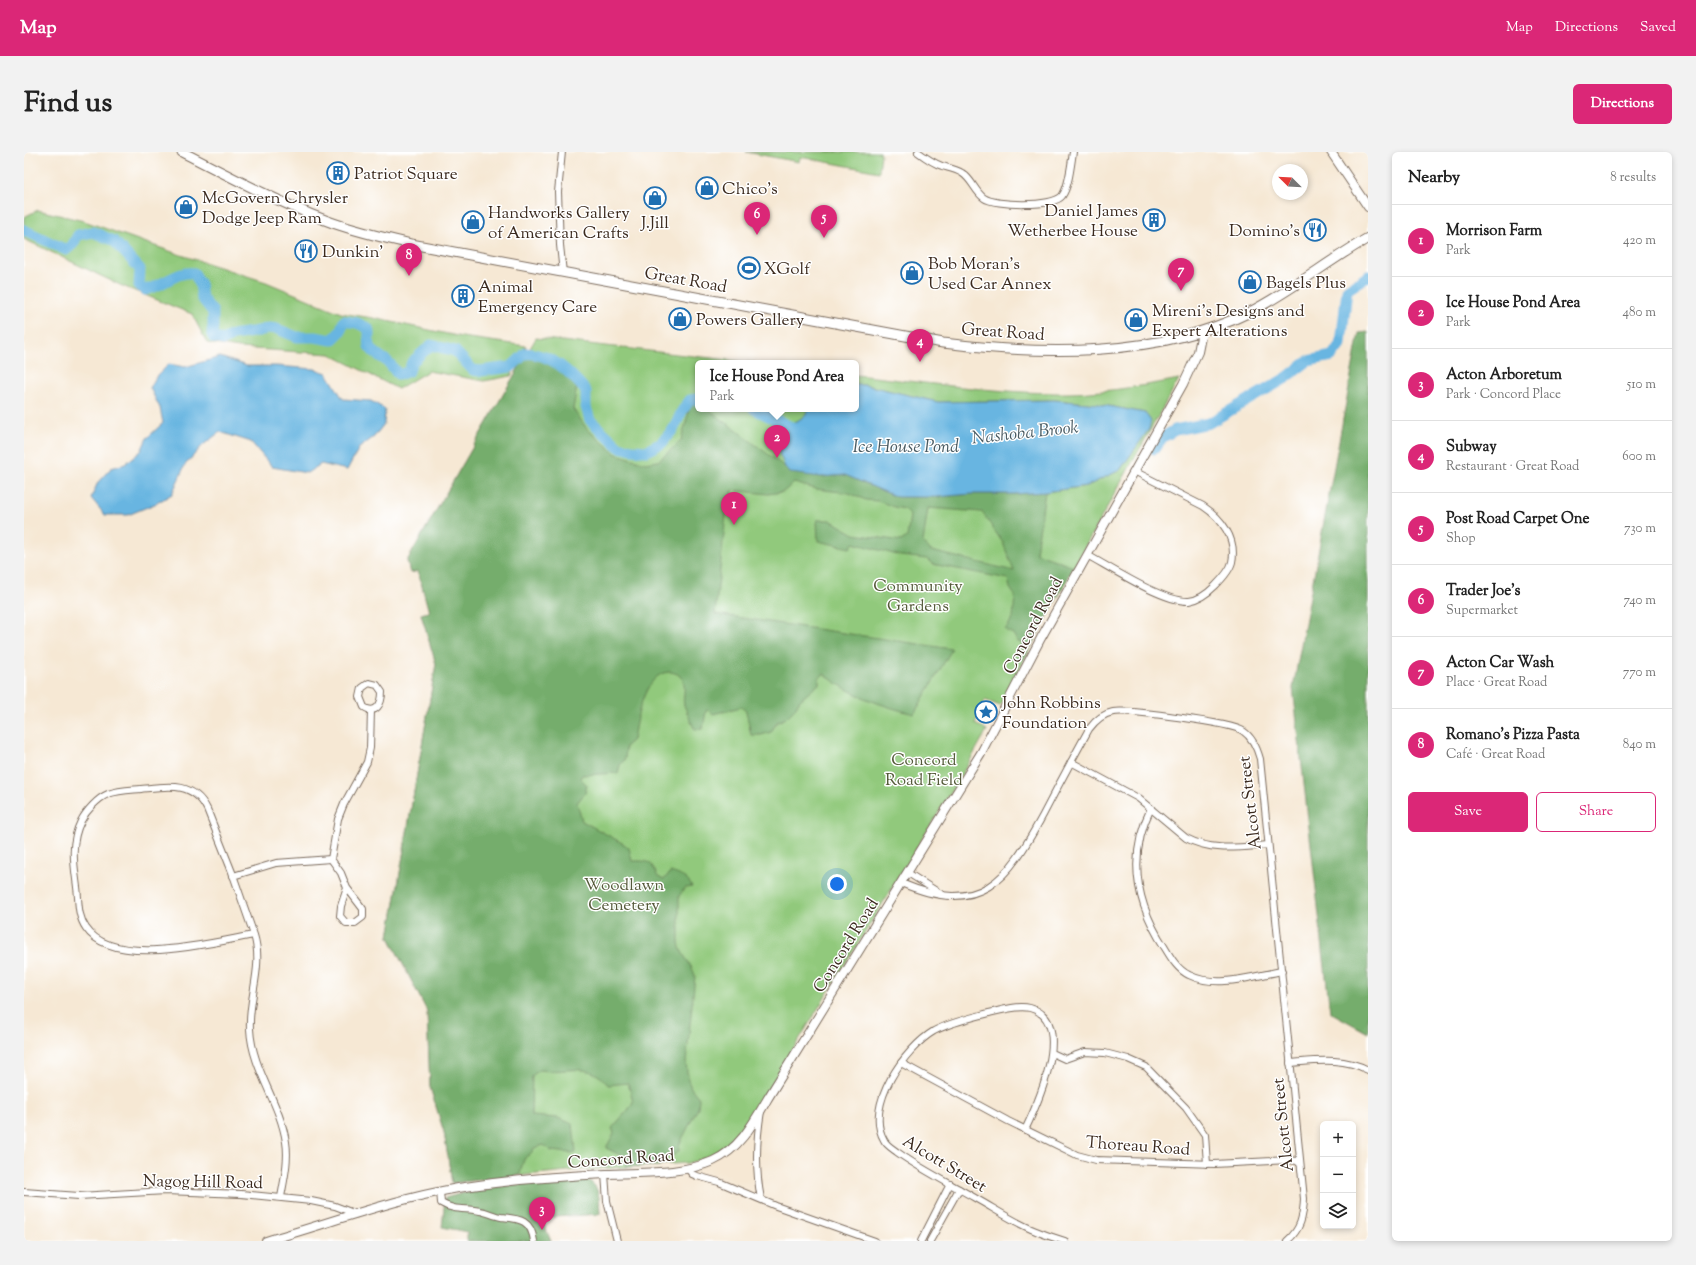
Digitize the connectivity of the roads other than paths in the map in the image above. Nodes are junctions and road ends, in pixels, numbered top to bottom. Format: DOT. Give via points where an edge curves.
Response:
graph roads {
  1 [pos="182,152"];
  2 [pos="562,152"];
  3 [pos="918,152"];
  4 [pos="1073,152"];
  5 [pos="1331,152"];
  6 [pos="1368,207"];
  7 [pos="1368,238"];
  8 [pos="563,273"];
  9 [pos="1202,332"];
  10 [pos="1134,471"];
  11 [pos="1087,555"];
  12 [pos="371,710"];
  13 [pos="1071,762"];
  14 [pos="1151,808"];
  15 [pos="1268,845"];
  16 [pos="331,859"];
  17 [pos="908,872"];
  18 [pos="232,876"];
  19 [pos="902,883"];
  20 [pos="347,888"];
  21 [pos="946,896"];
  22 [pos="254,935"];
  23 [pos="1282,971"];
  24 [pos="1052,1053"];
  25 [pos="901,1063"];
  26 [pos="1290,1063"];
  27 [pos="1368,1070"];
  28 [pos="762,1109"];
  29 [pos="1025,1130"];
  30 [pos="1299,1163"];
  31 [pos="1207,1164"];
  32 [pos="688,1169"];
  33 [pos="605,1174"];
  34 [pos="950,1184"];
  35 [pos="959,1189"];
  36 [pos="440,1191"];
  37 [pos="24,1192"];
  38 [pos="281,1197"];
  39 [pos="761,1199"];
  40 [pos="356,1214"];
  41 [pos="266,1241"];
  42 [pos="534,1241"];
  43 [pos="616,1241"];
  44 [pos="875,1241"];
  45 [pos="921,1241"];
  46 [pos="930,1241"];
  47 [pos="1065,1241"];
  48 [pos="1286,1241"];
  1 -- 8 [label="main road, Great Road" via="327,221 410,244"];
  2 -- 8 [label="street" via="558,192"];
  3 -- 4 [label="street" via="936,164 962,172 982,197 990,201 1042,204 1059,199 1066,188"];
  5 -- 6 [label="street"];
  7 -- 9 [label="main road, Great Road" via="1269,302"];
  8 -- 9 [label="main road, Great Road" via="943,343 985,348 1048,351 1105,349"];
  9 -- 10 [label="street, Concord Road" via="1198,352 1189,373"];
  10 -- 11 [label="street, Concord Road"];
  10 -- 11 [label="street" via="1213,513 1226,528 1232,543 1232,562 1223,578 1211,590 1202,597 1189,601 1163,595"];
  11 -- 17 [label="street, Concord Road" via="981,753"];
  12 -- 12 [label="street" via="362,704 360,693 364,686 372,683 382,692 377,708"];
  12 -- 16 [label="street" via="367,762 338,819"];
  13 -- 14 [label="street" via="1121,788"];
  13 -- 15 [label="street, Alcott Street" via="1092,725 1112,712 1235,727 1243,731 1258,750"];
  13 -- 21 [label="street, Alcott Street" via="1029,841 1005,874 979,891 962,896"];
  14 -- 15 [label="street" via="1186,838 1204,846 1217,848"];
  14 -- 23 [label="street" via="1143,824 1136,875 1149,920 1158,938 1180,969 1188,975 1222,982"];
  15 -- 23 [label="street, Alcott Street"];
  16 -- 18 [label="street" via="276,863"];
  16 -- 20 [label="street"];
  17 -- 19 [label="street, Concord Road"];
  17 -- 21 [label="street" via="931,889"];
  18 -- 22 [label="street"];
  18 -- 22 [label="street" via="202,800 187,789 175,786 107,794 81,820 74,839 79,912 86,928 97,939 126,949 154,951"];
  19 -- 21 [label="street, Alcott Street" via="923,892"];
  19 -- 28 [label="street, Concord Road"];
  20 -- 20 [label="street" via="340,916 346,923 355,923 363,917 364,911"];
  22 -- 38 [label="street" via="257,965 250,1005 250,1030 255,1058 285,1134 287,1153"];
  23 -- 26 [label="street, Alcott Street"];
  24 -- 25 [label="street, Alcott Street" via="1052,1036 1045,1018 1030,1008 1016,1008 945,1026 923,1039"];
  24 -- 29 [label="street, Alcott Street" via="1037,1105"];
  24 -- 31 [label="street" via="1065,1059 1085,1052 1105,1053 1146,1067 1186,1108 1205,1135"];
  25 -- 29 [label="street, Thoreau Road"];
  25 -- 34 [label="street, Alcott Street" via="881,1102 878,1121 884,1140 907,1159"];
  26 -- 27 [label="street" via="1341,1061"];
  26 -- 30 [label="street, Alcott Street"];
  28 -- 32 [label="street, Concord Road" via="746,1133 730,1150 712,1161"];
  28 -- 39 [label="street" via="756,1150 756,1176"];
  29 -- 31 [label="street, Thoreau Road" via="1077,1155 1096,1160"];
  30 -- 31 [label="street, Thoreau Road" via="1289,1160"];
  30 -- 48 [label="street, Alcott Street" via="1304,1213 1297,1230"];
  32 -- 33 [label="street, Concord Road"];
  32 -- 39 [label="street" via="694,1175"];
  33 -- 36 [label="street, Concord Road"];
  33 -- 43 [label="street" via="607,1201"];
  34 -- 35 [label="street, Alcott Street"];
  34 -- 45 [label="street"];
  35 -- 46 [label="street"];
  35 -- 47 [label="street, Alcott Street" via="1035,1231"];
  36 -- 40 [label="street, Concord Road"];
  36 -- 42 [label="street" via="441,1203 452,1208 522,1220 531,1230"];
  37 -- 38 [label="street, Nagog Hill Road" via="79,1196 166,1191"];
  38 -- 40 [label="street, Nagog Hill Road" via="336,1206"];
  39 -- 44 [label="street"];
  40 -- 41 [label="street, Concord Road"];
}
